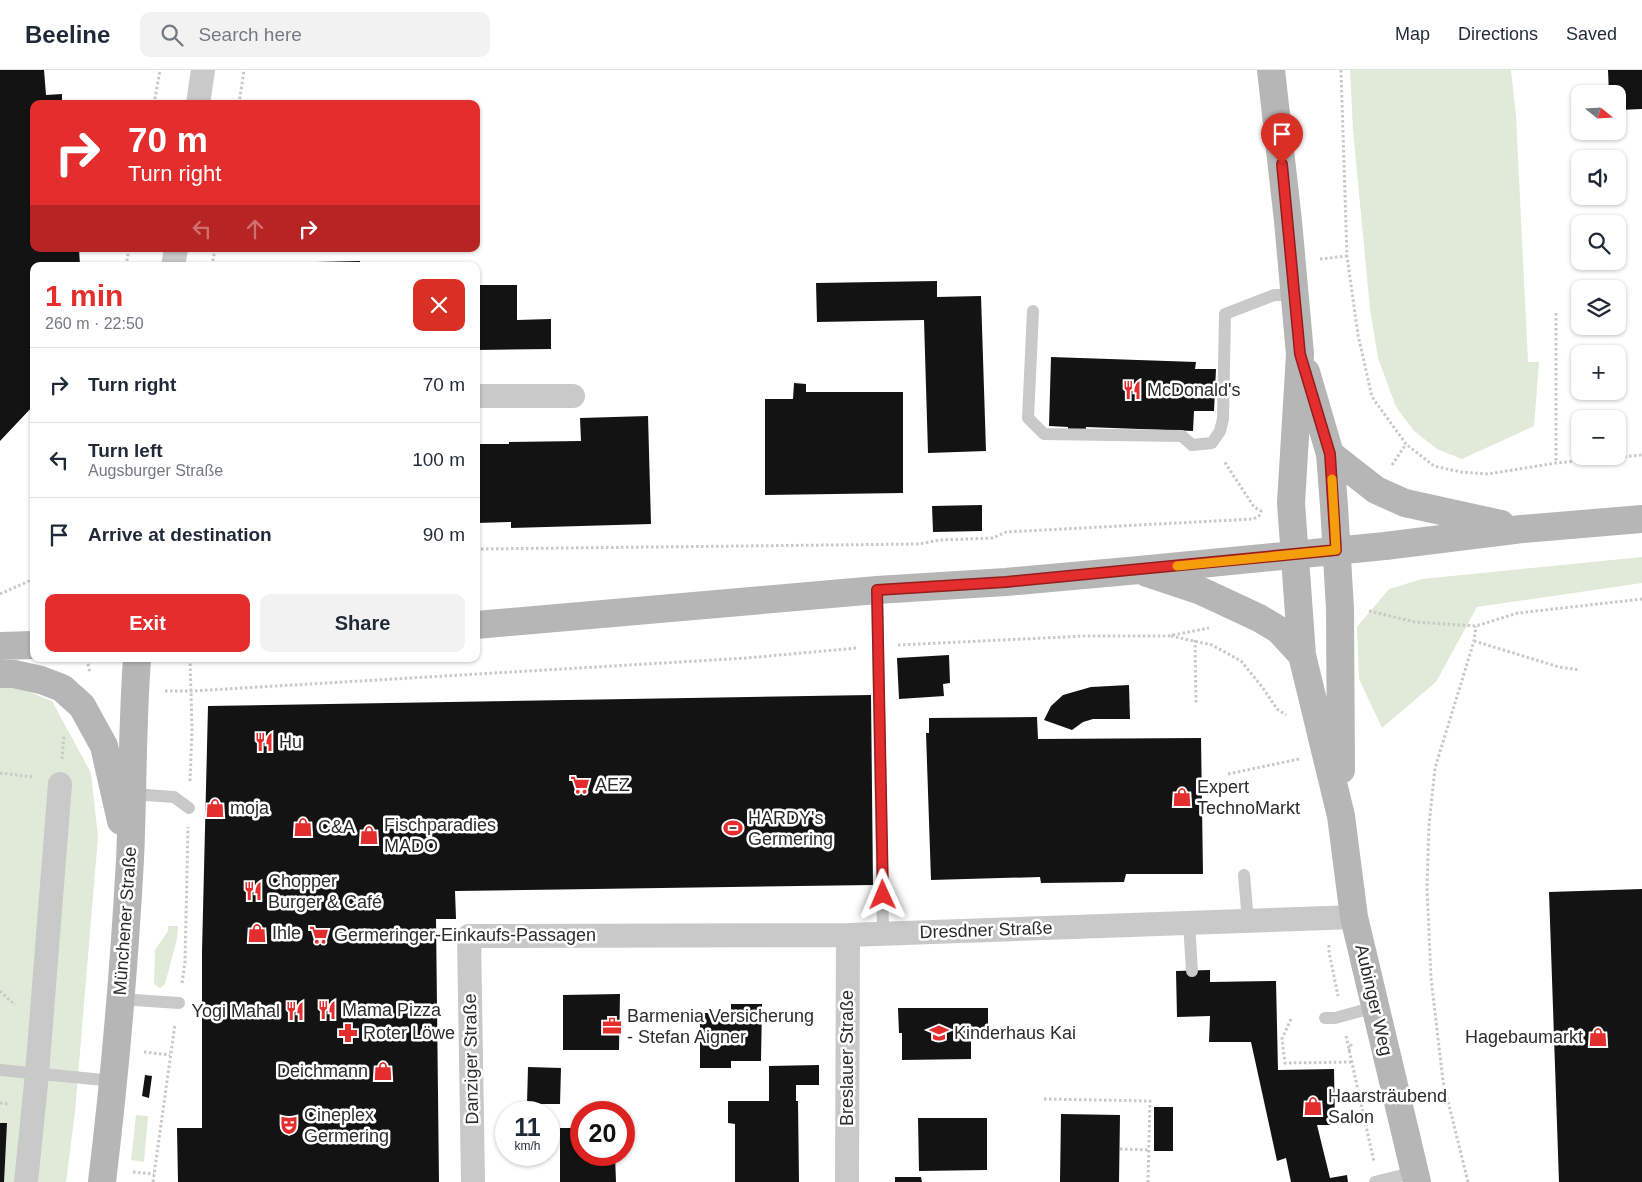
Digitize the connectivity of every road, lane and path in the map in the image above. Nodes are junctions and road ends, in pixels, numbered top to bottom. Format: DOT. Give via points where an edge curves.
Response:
graph roads {
  1 [pos="160,70"];
  2 [pos="203,70"];
  3 [pos="244,70"];
  4 [pos="1271,70"];
  5 [pos="1341,70"];
  6 [pos="155,100"];
  7 [pos="199,100"];
  8 [pos="240,100"];
  9 [pos="1294,294"];
  10 [pos="1033,311"];
  11 [pos="1556,313"];
  12 [pos="1300,354"];
  13 [pos="480,396"];
  14 [pos="573,396"];
  15 [pos="1212,442"];
  16 [pos="1406,444"];
  17 [pos="1330,454"];
  18 [pos="1642,455"];
  19 [pos="1556,463"];
  20 [pos="1391,466"];
  21 [pos="1642,519"];
  22 [pos="1522,529"];
  23 [pos="480,549"];
  24 [pos="1336,550"];
  25 [pos="1294,554"];
  26 [pos="1138,570"];
  27 [pos="29,581"];
  28 [pos="877,590"];
  29 [pos="0,594"];
  30 [pos="1642,599"];
  31 [pos="1365,610"];
  32 [pos="480,625"];
  33 [pos="1476,626"];
  34 [pos="1212,627"];
  35 [pos="1168,636"];
  36 [pos="1196,640"];
  37 [pos="1474,641"];
  38 [pos="30,645"];
  39 [pos="0,646"];
  40 [pos="878,646"];
  41 [pos="1302,655"];
  42 [pos="137,662"];
  43 [pos="190,662"];
  44 [pos="1580,670"];
  45 [pos="0,674"];
  46 [pos="192,691"];
  47 [pos="1196,704"];
  48 [pos="1291,718"];
  49 [pos="1326,754"];
  50 [pos="0,773"];
  51 [pos="1228,774"];
  52 [pos="60,784"];
  53 [pos="132,794"];
  54 [pos="189,808"];
  55 [pos="1341,816"];
  56 [pos="130,858"];
  57 [pos="1244,876"];
  58 [pos="1344,917"];
  59 [pos="1248,921"];
  60 [pos="1189,922"];
  61 [pos="883,933"];
  62 [pos="848,935"];
  63 [pos="468,936"];
  64 [pos="1192,970"];
  65 [pos="120,999"];
  66 [pos="179,1003"];
  67 [pos="1375,1006"];
  68 [pos="1342,1015"];
  69 [pos="1325,1018"];
  70 [pos="1291,1020"];
  71 [pos="143,1052"];
  72 [pos="170,1056"];
  73 [pos="1352,1062"];
  74 [pos="0,1070"];
  75 [pos="37,1074"];
  76 [pos="114,1081"];
  77 [pos="1044,1099"];
  78 [pos="1120,1149"];
  79 [pos="1149,1150"];
  80 [pos="1416,1177"];
  81 [pos="26,1182"];
  82 [pos="102,1182"];
  83 [pos="153,1182"];
  84 [pos="473,1182"];
  85 [pos="847,1182"];
  86 [pos="1148,1182"];
  87 [pos="1377,1182"];
  88 [pos="1468,1182"];
  1 -- 6 [label="path"];
  2 -- 7 [label="street"];
  3 -- 8 [label="path"];
  4 -- 9 [label="street"];
  5 -- 16 [label="path" via="1347,256 1358,335 1372,397"];
  9 -- 12 [label="street"];
  9 -- 15 [label="lane" via="1274,295 1225,314 1223,419"];
  10 -- 15 [label="lane" via="1028,418 1044,434 1182,436 1192,445"];
  11 -- 19 [label="path"];
  12 -- 17 [label="street, Aubinger Weg"];
  12 -- 25 [label="street, Aubinger Weg" via="1291,503"];
  13 -- 14 [label="street"];
  15 -- 23 [label="path" via="1254,507 1261,511 1259,516 1253,519 1006,532 993,538 919,544"];
  16 -- 19 [label="path" via="1434,466 1461,472 1488,474"];
  16 -- 20 [label="path"];
  17 -- 22 [label="street" via="1376,490 1404,503"];
  17 -- 24 [label="street, Aubinger Weg"];
  18 -- 19 [label="path"];
  21 -- 22 [label="street"];
  22 -- 24 [label="street"];
  24 -- 25 [label="street"];
  24 -- 55 [label="street, Aubinger Weg" via="1340,609"];
  25 -- 26 [label="street"];
  25 -- 41 [label="street, Aubinger Weg"];
  26 -- 28 [label="street"];
  26 -- 41 [label="street" via="1201,591 1259,618 1279,630"];
  27 -- 29 [label="path"];
  28 -- 32 [label="street"];
  28 -- 40 [label="lane"];
  30 -- 33 [label="path" via="1518,613"];
  31 -- 33 [label="path" via="1415,622"];
  33 -- 37 [label="path"];
  34 -- 35 [label="path"];
  35 -- 36 [label="path"];
  35 -- 40 [label="path" via="1085,636"];
  36 -- 47 [label="path"];
  36 -- 48 [label="path" via="1241,661 1277,710"];
  37 -- 44 [label="path" via="1559,667"];
  37 -- 88 [label="path" via="1436,768 1429,825 1427,888 1431,978 1443,1081"];
  38 -- 39 [label="street"];
  40 -- 46 [label="path" via="747,658"];
  40 -- 61 [label="lane"];
  41 -- 49 [label="street, Aubinger Weg"];
  42 -- 53 [label="street, Münchener Straße"];
  43 -- 46 [label="path"];
  45 -- 56 [label="street" via="41,680 62,688 82,706 104,746"];
  46 -- 54 [label="path"];
  49 -- 51 [label="path"];
  49 -- 55 [label="street, Aubinger Weg"];
  50 -- 52 [label="path" via="36,777"];
  52 -- 75 [label="street"];
  53 -- 54 [label="lane" via="174,797"];
  53 -- 56 [label="street, Münchener Straße"];
  54 -- 66 [label="path" via="185,962"];
  55 -- 58 [label="street, Aubinger Weg"];
  56 -- 65 [label="street, Münchener Straße"];
  57 -- 59 [label="lane"];
  58 -- 59 [label="street, Dresdner Straße"];
  58 -- 67 [label="street, Aubinger Weg"];
  58 -- 68 [label="path" via="1328,952"];
  59 -- 60 [label="street, Dresdner Straße"];
  60 -- 61 [label="street, Dresdner Straße"];
  60 -- 64 [label="lane"];
  61 -- 62 [label="street, Dresdner Straße"];
  62 -- 63 [label="street, Dresdner Straße"];
  62 -- 85 [label="street, Breslauer Straße"];
  63 -- 84 [label="street, Danziger Straße"];
  65 -- 66 [label="lane"];
  65 -- 76 [label="street, Münchener Straße"];
  66 -- 72 [label="path"];
  67 -- 68 [label="lane"];
  67 -- 80 [label="street, Aubinger Weg"];
  68 -- 69 [label="lane"];
  68 -- 73 [label="path"];
  70 -- 73 [label="path" via="1282,1039 1285,1063"];
  71 -- 72 [label="path"];
  72 -- 83 [label="path"];
  73 -- 87 [label="path"];
  74 -- 75 [label="lane"];
  75 -- 76 [label="lane"];
  75 -- 81 [label="street"];
  76 -- 82 [label="street, Münchener Straße"];
  77 -- 79 [label="path" via="1150,1101"];
  78 -- 79 [label="path"];
  79 -- 86 [label="path"];
  80 -- 87 [label="lane"];
}
